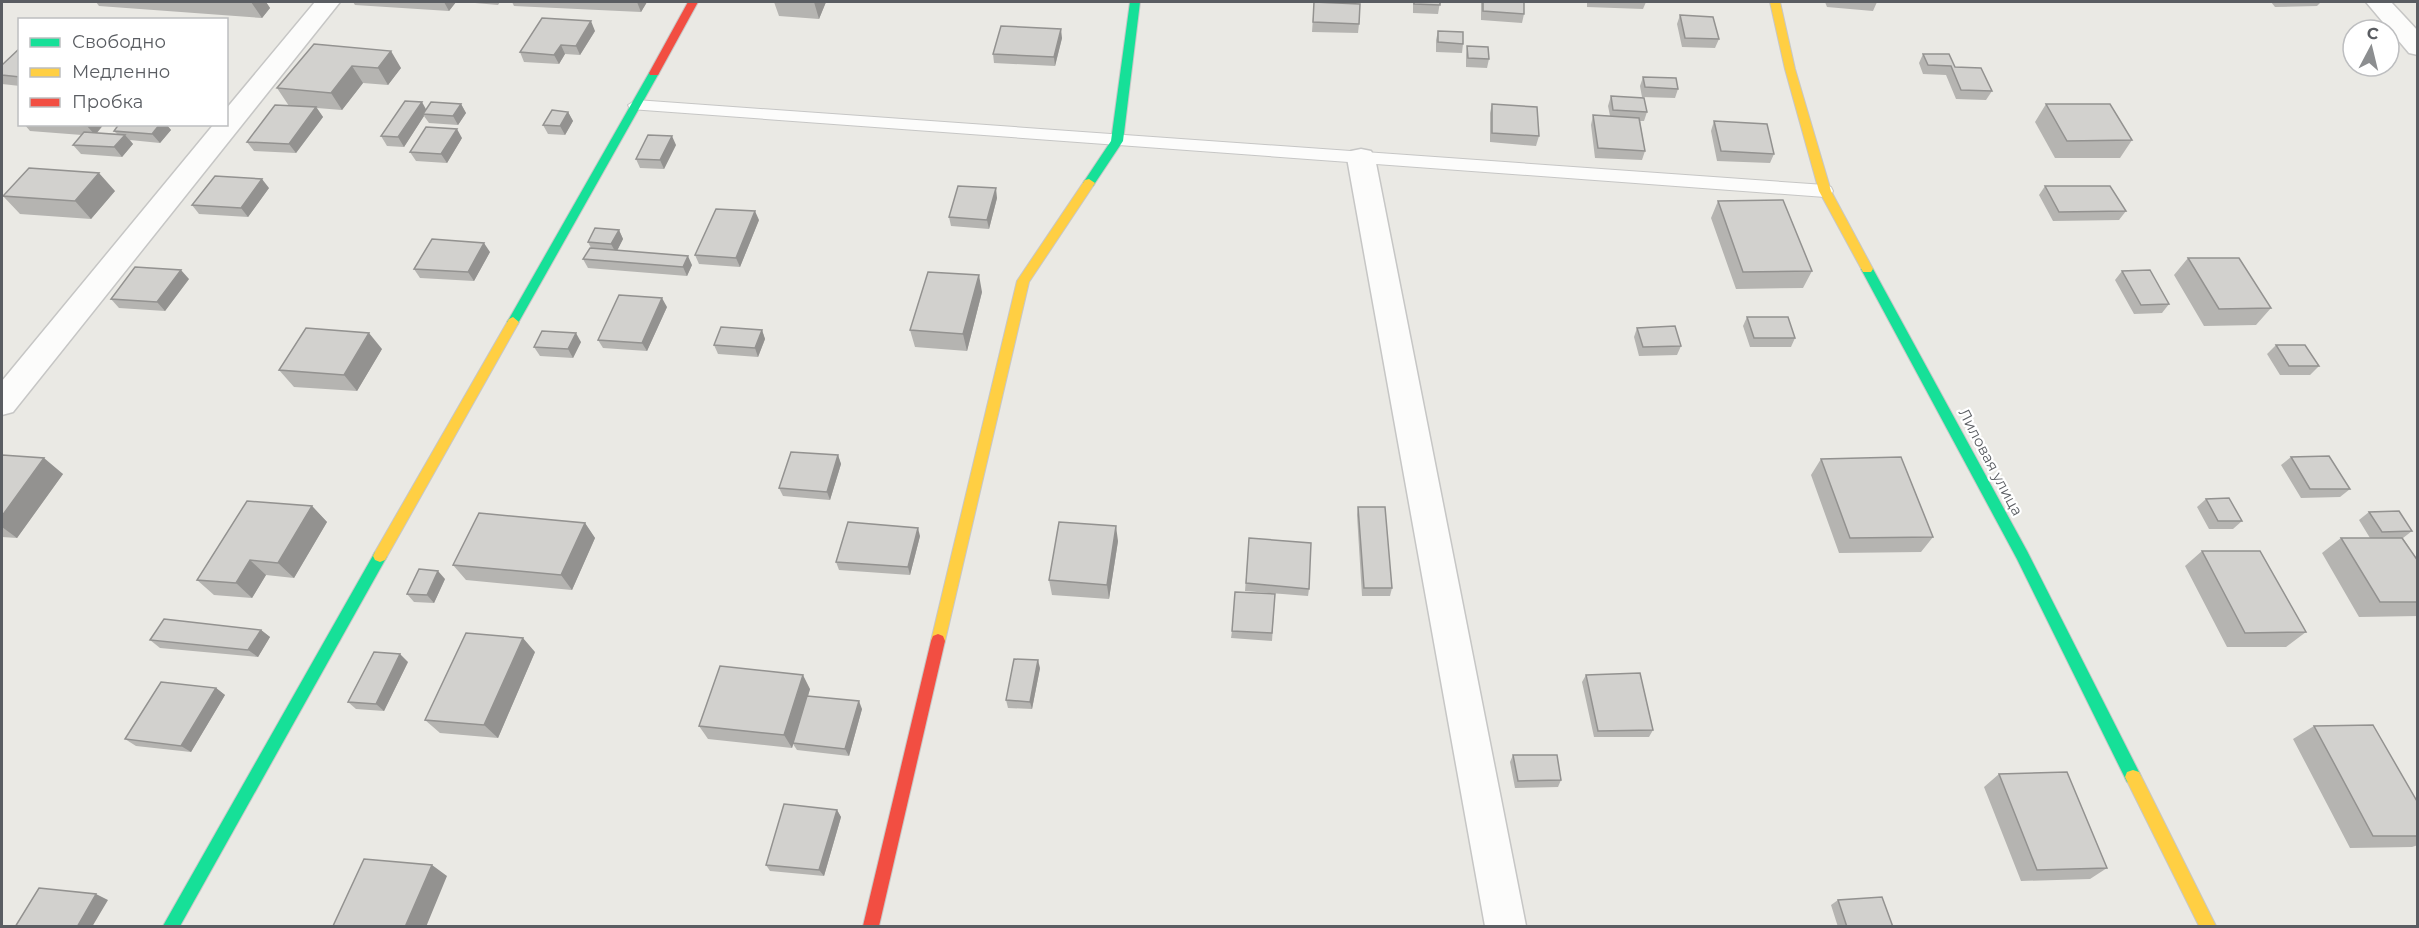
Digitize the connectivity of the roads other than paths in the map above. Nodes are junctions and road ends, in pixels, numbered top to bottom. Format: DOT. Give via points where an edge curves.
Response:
graph roads {
  1 [pos="328,2"];
  2 [pos="693,2"];
  3 [pos="1135,2"];
  4 [pos="1775,2"];
  5 [pos="2378,2"];
  6 [pos="2418,47"];
  7 [pos="636,105"];
  8 [pos="228,125"];
  9 [pos="227,126"];
  10 [pos="1117,141"];
  11 [pos="1361,158"];
  12 [pos="1825,190"];
  13 [pos="2,403"];
  14 [pos="171,927"];
  15 [pos="871,927"];
  16 [pos="1506,927"];
  17 [pos="2208,927"];
  1 -- 8 [label="street"];
  2 -- 7 [label="street"];
  3 -- 10 [label="street"];
  4 -- 12 [label="street, Лиловая улица"];
  5 -- 6 [label="street"];
  7 -- 10 [label="lane"];
  7 -- 14 [label="street"];
  9 -- 13 [label="street"];
  10 -- 11 [label="lane"];
  10 -- 15 [label="street" via="1023,281"];
  11 -- 12 [label="lane"];
  11 -- 16 [label="street"];
  12 -- 17 [label="street, Лиловая улица" via="2022,555"];
}
